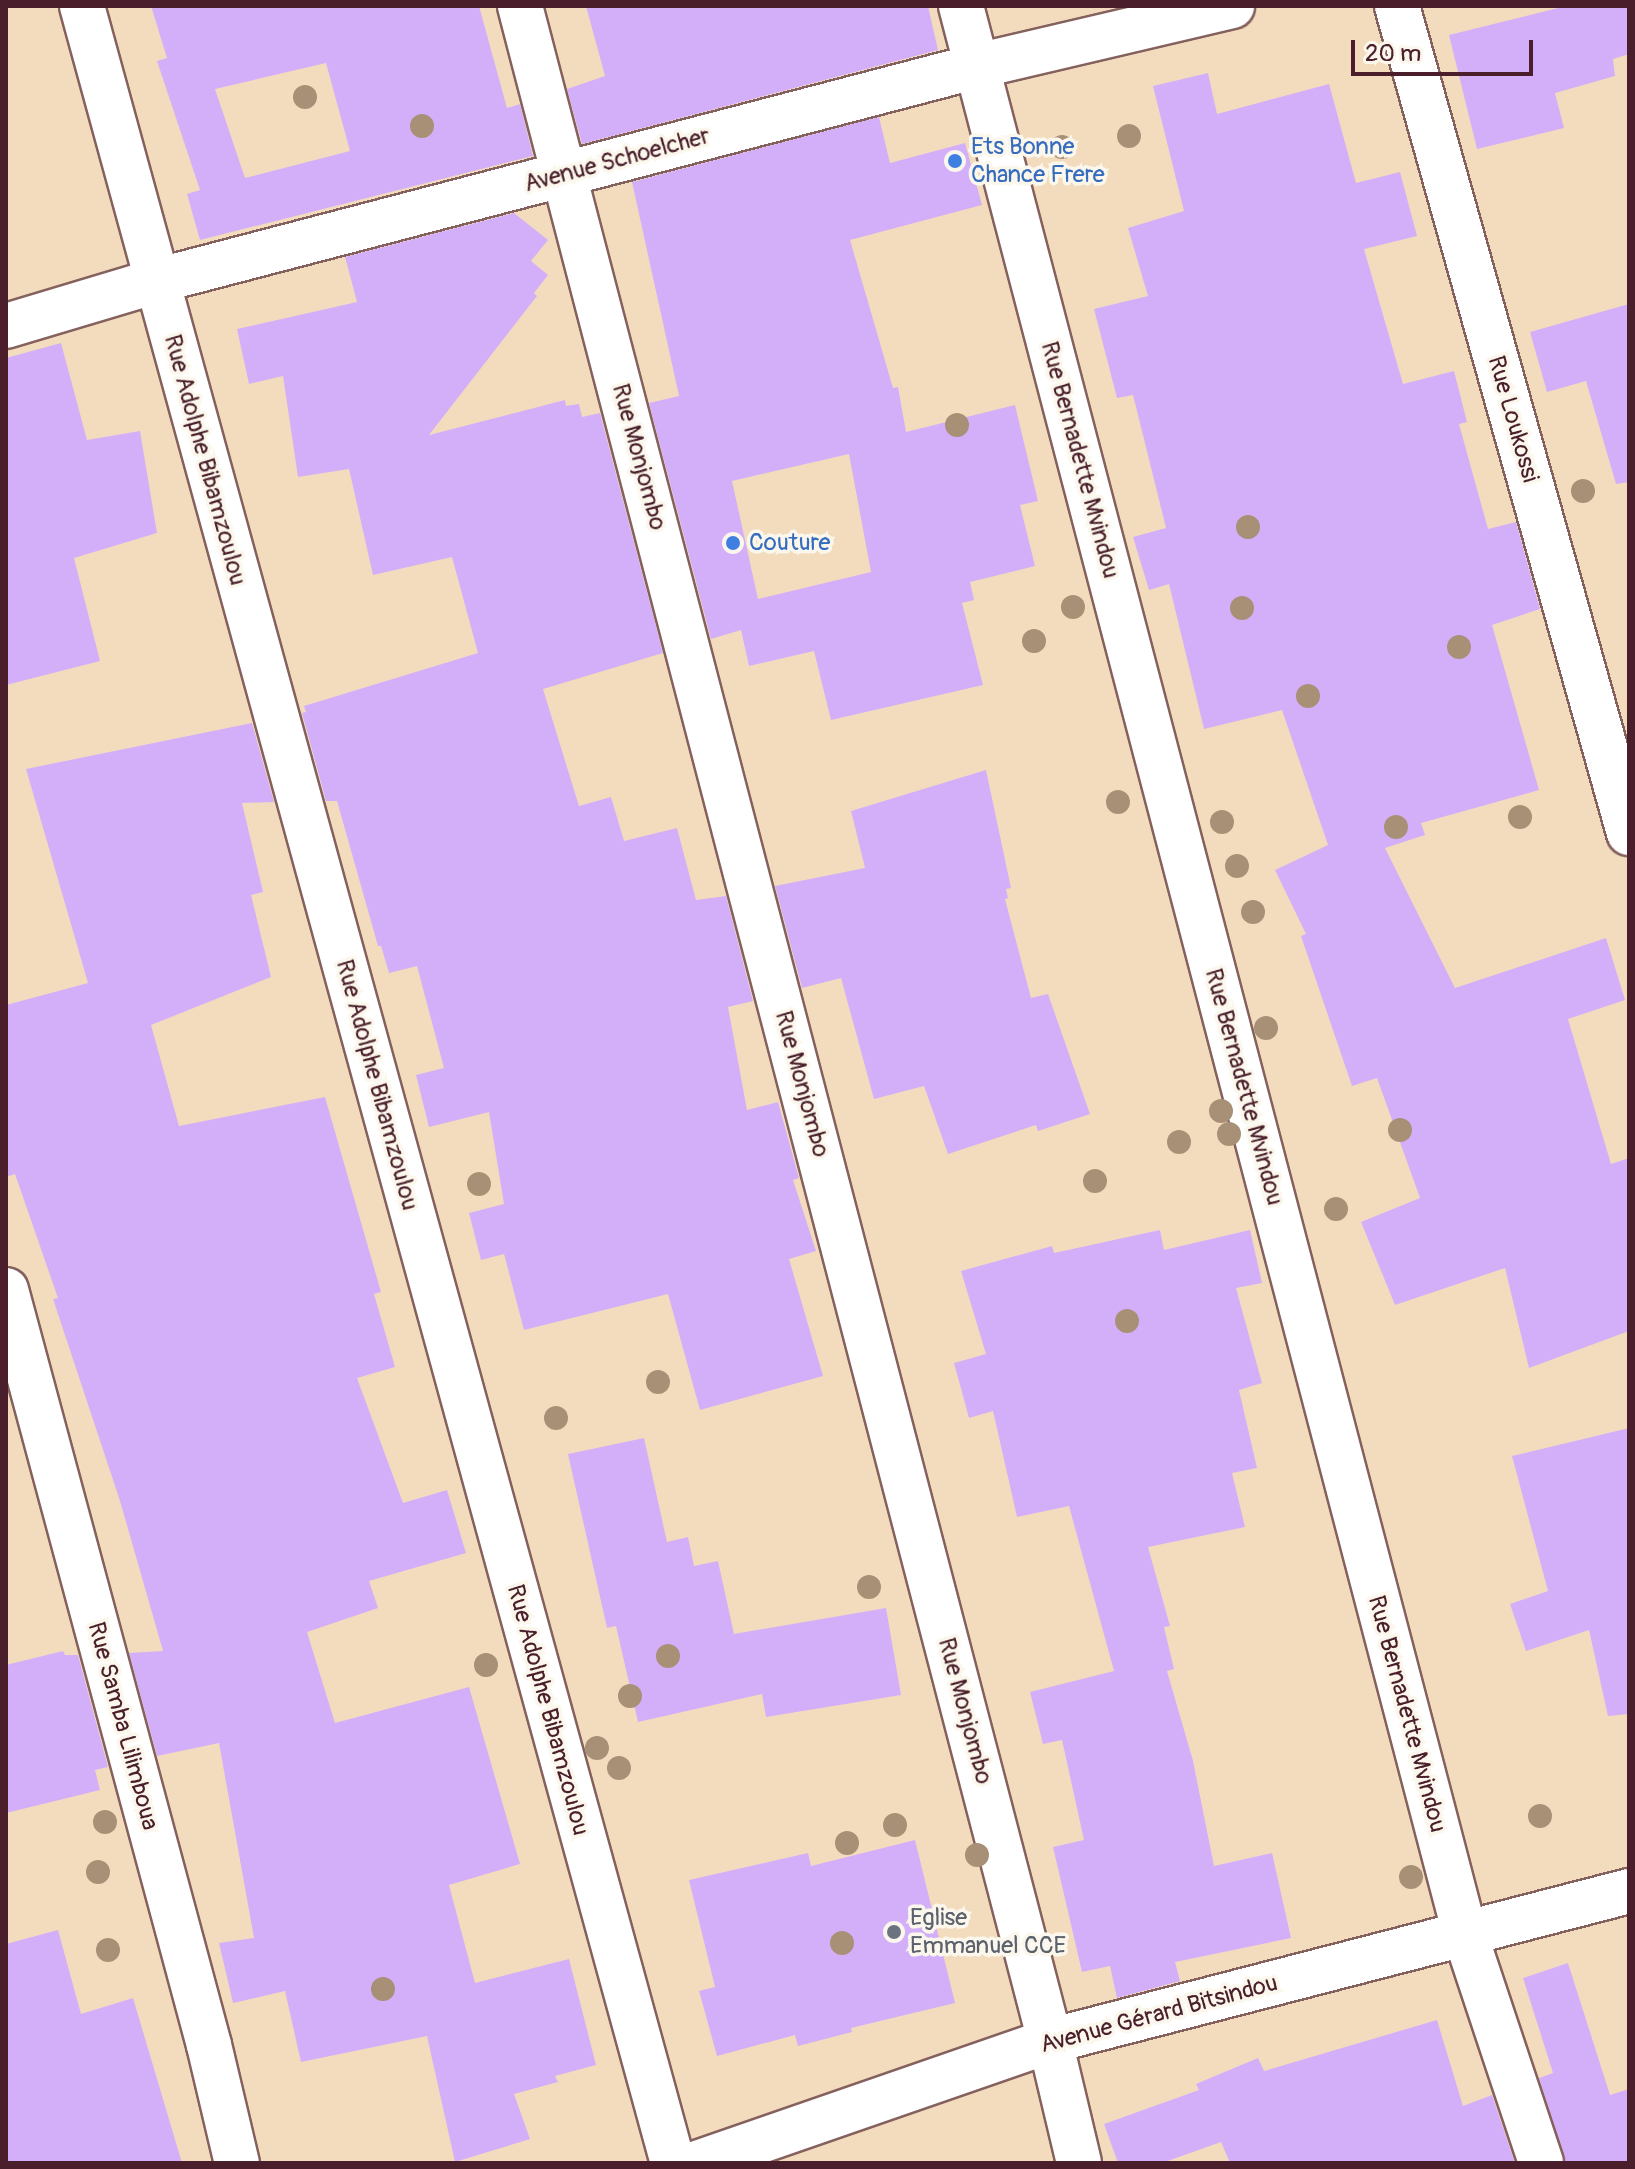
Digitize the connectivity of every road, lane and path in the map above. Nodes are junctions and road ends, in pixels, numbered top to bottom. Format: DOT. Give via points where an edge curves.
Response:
graph roads {
  1 [pos="82,6"];
  2 [pos="520,6"];
  3 [pos="961,6"];
  4 [pos="1232,6"];
  5 [pos="1397,6"];
  6 [pos="977,66"];
  7 [pos="565,173"];
  8 [pos="156,281"];
  9 [pos="6,326"];
  10 [pos="1629,833"];
  11 [pos="6,1290"];
  12 [pos="1629,1891"];
  13 [pos="1465,1934"];
  14 [pos="1050,2041"];
  15 [pos="237,2163"];
  16 [pos="673,2163"];
  17 [pos="697,2163"];
  18 [pos="1079,2163"];
  19 [pos="1541,2163"];
  1 -- 8 [label="street, Rue Adolphe Bibamzoulou"];
  2 -- 7 [label="street, Rue Monjombo"];
  3 -- 6 [label="street, Rue Bernadette Mvindou"];
  4 -- 6 [label="street, Avenue Schoelcher"];
  5 -- 10 [label="street, Rue Loukossi"];
  6 -- 7 [label="street, Avenue Schoelcher"];
  6 -- 13 [label="street, Rue Bernadette Mvindou"];
  7 -- 8 [label="street, Avenue Schoelcher"];
  7 -- 14 [label="street, Rue Monjombo"];
  8 -- 9 [label="street, Avenue Schoelcher"];
  8 -- 16 [label="street, Rue Adolphe Bibamzoulou"];
  11 -- 15 [label="street, Rue Samba Lilimboua"];
  12 -- 13 [label="street, Avenue Gérard Bitsindou"];
  13 -- 14 [label="street, Avenue Gérard Bitsindou"];
  13 -- 19 [label="street, Rue Bernadette Mvindou"];
  14 -- 17 [label="street, Avenue Gérard Bitsindou"];
  14 -- 18 [label="street, Rue Monjombo"];
}
